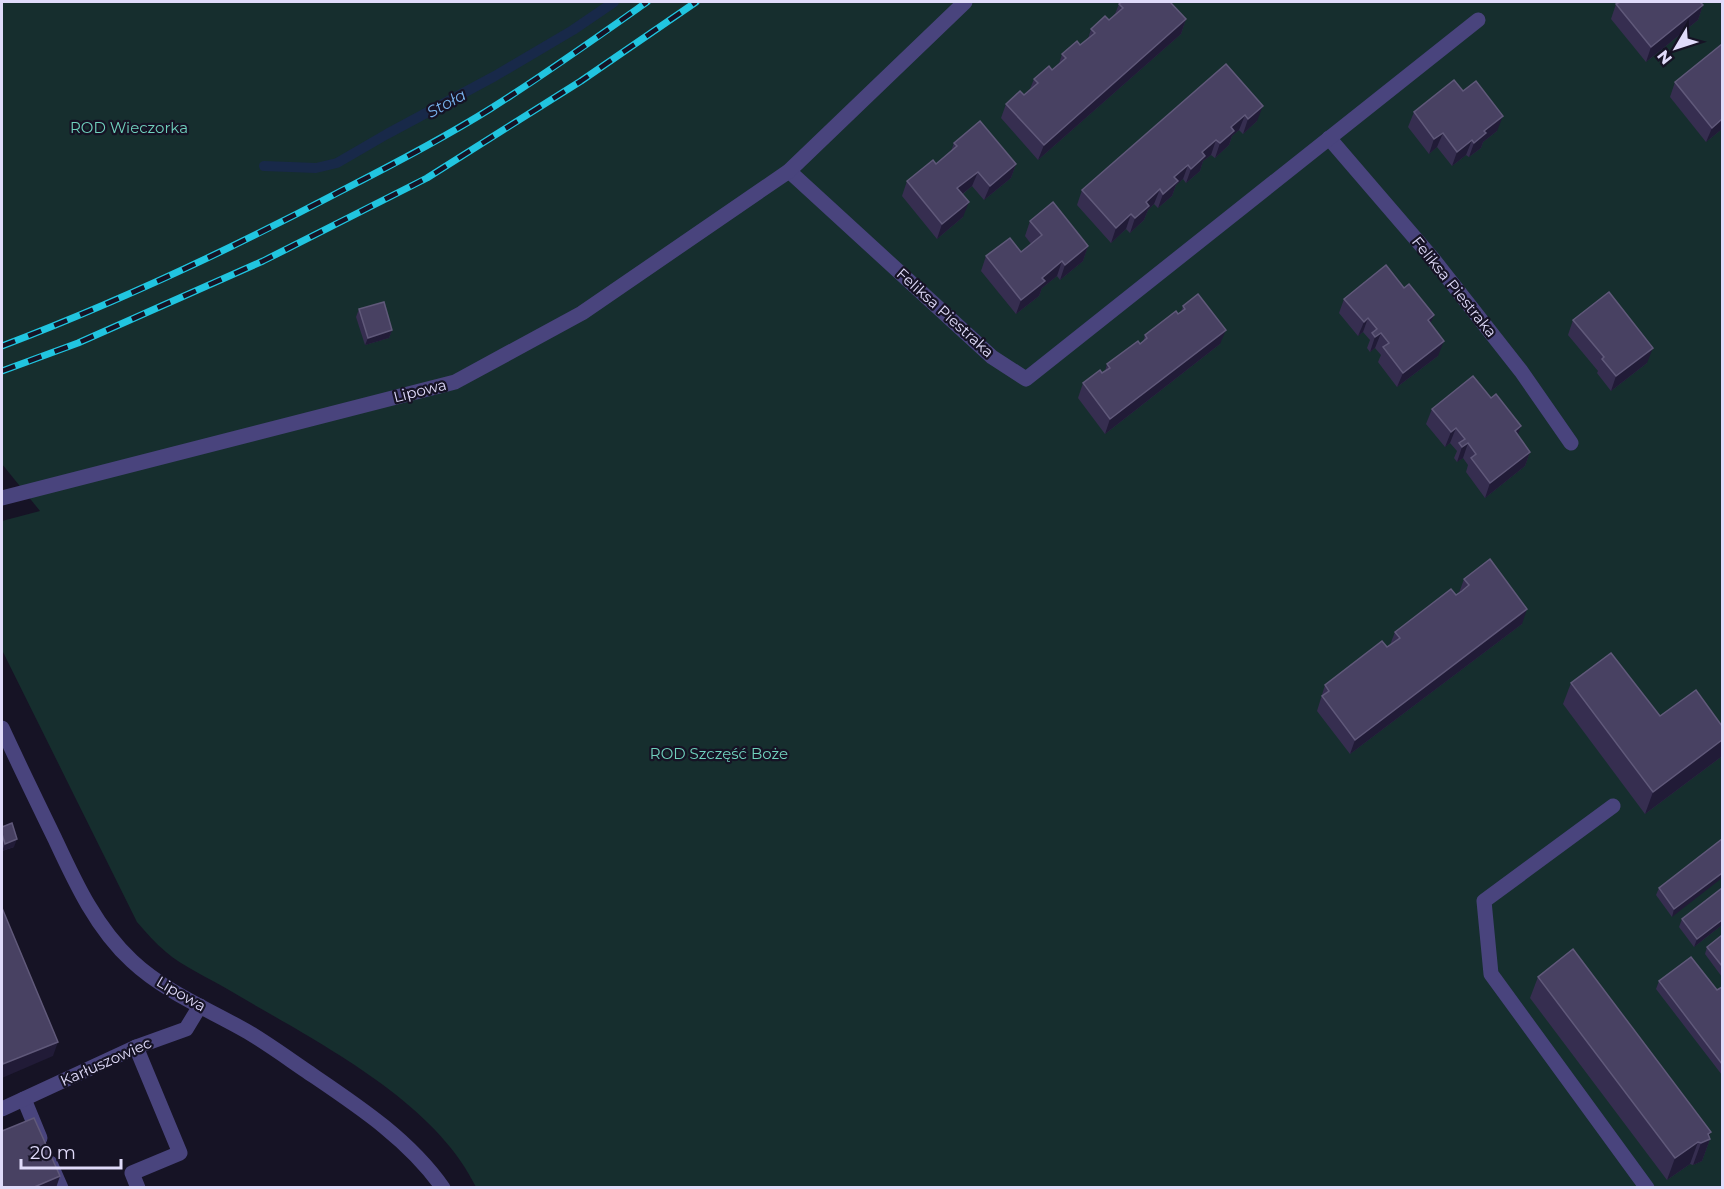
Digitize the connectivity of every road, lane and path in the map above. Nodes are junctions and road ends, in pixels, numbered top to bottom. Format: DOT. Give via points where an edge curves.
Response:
graph roads {
  1 [pos="965,2"];
  2 [pos="1478,20"];
  3 [pos="1329,138"];
  4 [pos="789,171"];
  5 [pos="1571,443"];
  6 [pos="2,498"];
  7 [pos="2,728"];
  8 [pos="1612,806"];
  9 [pos="200,1006"];
  10 [pos="136,1047"];
  11 [pos="24,1099"];
  12 [pos="2,1109"];
  13 [pos="61,1188"];
  14 [pos="138,1188"];
  15 [pos="443,1188"];
  16 [pos="1647,1188"];
  1 -- 4 [label="street"];
  2 -- 3 [label="street, Feliksa Piestraka"];
  3 -- 4 [label="street, Feliksa Piestraka" via="1026,379 992,357"];
  3 -- 5 [label="street, Feliksa Piestraka" via="1434,259"];
  4 -- 6 [label="street, Lipowa" via="582,313 455,382"];
  7 -- 9 [label="street, Lipowa" via="64,859 101,925 133,962"];
  8 -- 16 [label="street" via="1484,901 1491,974"];
  9 -- 10 [label="street, Karłuszowiec" via="186,1029"];
  9 -- 15 [label="street, Lipowa" via="250,1033 387,1129 406,1144"];
  10 -- 11 [label="street, Karłuszowiec"];
  10 -- 14 [label="street" via="180,1153 132,1173"];
  11 -- 12 [label="street, Karłuszowiec"];
  11 -- 13 [label="street"];
}
